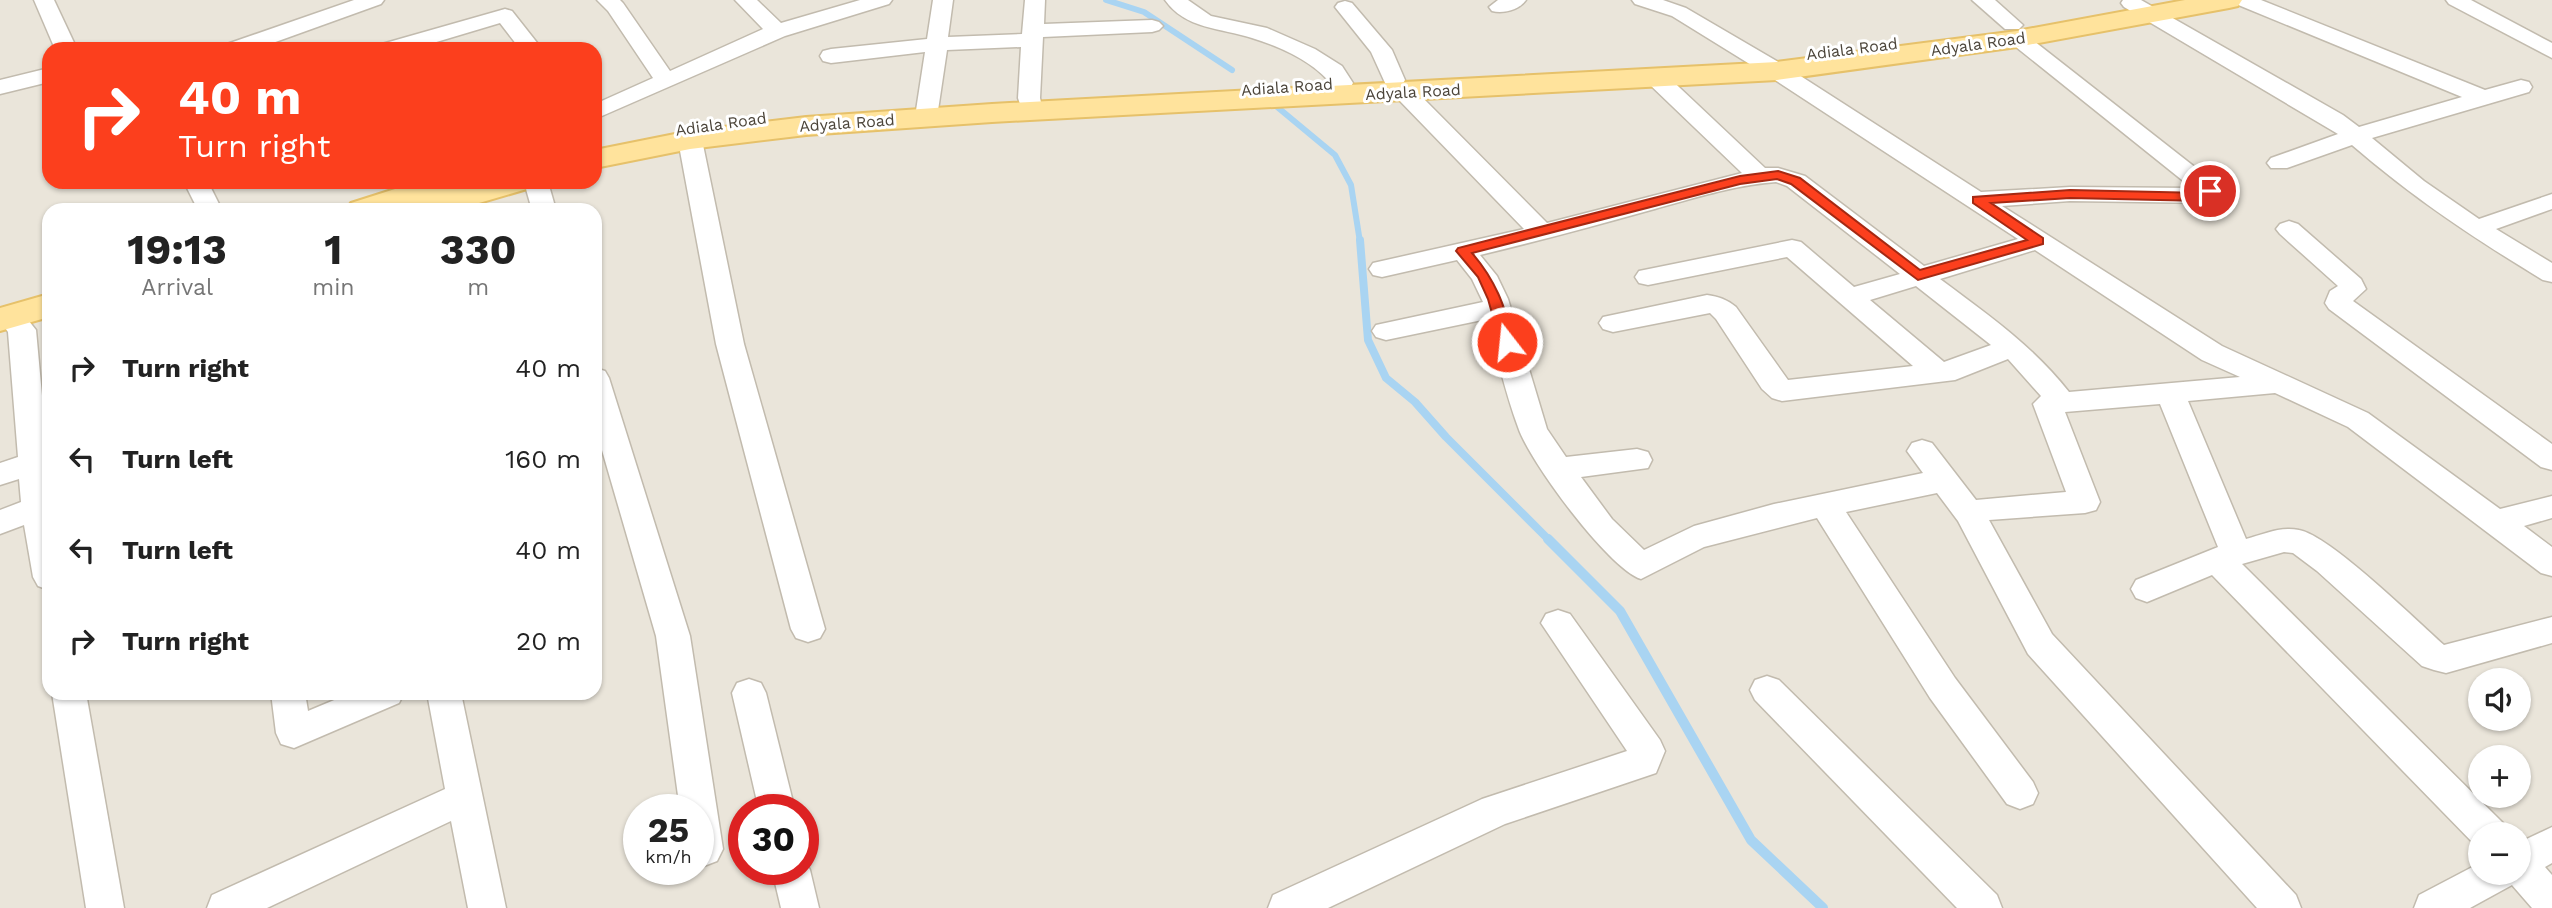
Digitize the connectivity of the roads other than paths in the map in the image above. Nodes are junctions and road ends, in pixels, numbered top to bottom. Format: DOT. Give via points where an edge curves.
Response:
graph roads {
  1 [pos="70,0"];
  2 [pos="374,0"];
  3 [pos="607,0"];
  4 [pos="745,0"];
  5 [pos="881,0"];
  6 [pos="943,0"];
  7 [pos="1035,0"];
  8 [pos="1175,0"];
  9 [pos="1643,0"];
  10 [pos="1983,0"];
  11 [pos="2229,0"];
  12 [pos="2243,0"];
  13 [pos="2455,0"];
  14 [pos="46,3"];
  15 [pos="848,4"];
  16 [pos="2142,6"];
  17 [pos="1345,7"];
  18 [pos="1152,26"];
  19 [pos="777,31"];
  20 [pos="2014,32"];
  21 [pos="1033,36"];
  22 [pos="63,42"];
  23 [pos="255,42"];
  24 [pos="414,42"];
  25 [pos="526,42"];
  26 [pos="937,44"];
  27 [pos="2552,52"];
  28 [pos="831,56"];
  29 [pos="1767,66"];
  30 [pos="42,77"];
  31 [pos="1655,77"];
  32 [pos="666,81"];
  33 [pos="1342,83"];
  34 [pos="1399,86"];
  35 [pos="0,87"];
  36 [pos="2521,87"];
  37 [pos="2484,98"];
  38 [pos="1030,104"];
  39 [pos="602,109"];
  40 [pos="927,111"];
  41 [pos="2357,135"];
  42 [pos="690,140"];
  43 [pos="602,144"];
  44 [pos="602,158"];
  45 [pos="2279,163"];
  46 [pos="1759,176"];
  47 [pos="431,189"];
  48 [pos="1978,200"];
  49 [pos="2552,201"];
  50 [pos="385,203"];
  51 [pos="2476,228"];
  52 [pos="2288,229"];
  53 [pos="1542,233"];
  54 [pos="2038,241"];
  55 [pos="1463,251"];
  56 [pos="1382,269"];
  57 [pos="2552,274"];
  58 [pos="1918,275"];
  59 [pos="1648,277"];
  60 [pos="1850,297"];
  61 [pos="1497,308"];
  62 [pos="42,312"];
  63 [pos="1613,323"];
  64 [pos="1386,331"];
  65 [pos="15,337"];
  66 [pos="2012,347"];
  67 [pos="1938,372"];
  68 [pos="2276,383"];
  69 [pos="2170,393"];
  70 [pos="602,401"];
  71 [pos="2062,403"];
  72 [pos="1922,451"];
  73 [pos="2552,459"];
  74 [pos="1637,460"];
  75 [pos="33,463"];
  76 [pos="1558,469"];
  77 [pos="0,474"];
  78 [pos="1944,480"];
  79 [pos="1825,505"];
  80 [pos="37,508"];
  81 [pos="2552,508"];
  82 [pos="1970,514"];
  83 [pos="0,522"];
  84 [pos="2496,522"];
  85 [pos="42,537"];
  86 [pos="2227,556"];
  87 [pos="2552,564"];
  88 [pos="2147,589"];
  89 [pos="1558,623"];
  90 [pos="808,629"];
  91 [pos="2552,630"];
  92 [pos="1767,690"];
  93 [pos="749,693"];
  94 [pos="70,700"];
  95 [pos="289,700"];
  96 [pos="371,700"];
  97 [pos="445,700"];
  98 [pos="2020,793"];
  99 [pos="696,794"];
  100 [pos="773,794"];
  101 [pos="465,797"];
  102 [pos="2478,822"];
  103 [pos="2552,844"];
  104 [pos="2531,856"];
  105 [pos="2531,878"];
  106 [pos="795,885"];
  107 [pos="2476,885"];
  108 [pos="2552,903"];
  109 [pos="105,908"];
  110 [pos="226,908"];
  111 [pos="487,908"];
  112 [pos="800,908"];
  113 [pos="1287,908"];
  114 [pos="1983,908"];
  115 [pos="2282,908"];
  116 [pos="2433,908"];
  1 -- 14 [label="street"];
  2 -- 23 [label="street"];
  3 -- 32 [label="street"];
  4 -- 19 [label="street"];
  5 -- 15 [label="street"];
  6 -- 26 [label="street"];
  7 -- 21 [label="street"];
  8 -- 33 [label="street" via="1204,21 1259,33 1307,54 1334,71"];
  9 -- 29 [label="street" via="1679,12"];
  10 -- 20 [label="street"];
  11 -- 16 [label="main road, Adyala Road"];
  12 -- 37 [label="street"];
  13 -- 27 [label="street"];
  14 -- 22 [label="street"];
  15 -- 19 [label="street"];
  16 -- 20 [label="main road, Adyala Road"];
  16 -- 41 [label="street"];
  17 -- 34 [label="street" via="1381,50"];
  18 -- 21 [label="street"];
  19 -- 32 [label="street"];
  20 -- 29 [label="main road, Adyala Road"];
  20 -- 48 [label="street" via="2210,191 2210,196 2070,194"];
  21 -- 26 [label="street"];
  21 -- 38 [label="street"];
  24 -- 25 [label="street" via="505,15"];
  26 -- 28 [label="street"];
  26 -- 40 [label="street"];
  29 -- 31 [label="main road, Adyala Road"];
  29 -- 34 [label="main road, Adiala Road"];
  29 -- 48 [label="street"];
  30 -- 35 [label="street"];
  31 -- 34 [label="main road, Adyala Road"];
  31 -- 46 [label="street"];
  32 -- 39 [label="street"];
  33 -- 34 [label="main road, Adiala Road"];
  33 -- 38 [label="main road, Adiala Road"];
  34 -- 38 [label="main road, Adyala Road"];
  34 -- 53 [label="street"];
  36 -- 37 [label="street"];
  37 -- 41 [label="street"];
  38 -- 40 [label="main road, Adyala Road"];
  40 -- 42 [label="main road, Adyala Road"];
  40 -- 43 [label="main road, Adiala Road" via="842,109"];
  41 -- 45 [label="street"];
  41 -- 51 [label="street" via="2414,186"];
  42 -- 44 [label="main road, Adyala Road"];
  42 -- 90 [label="street" via="730,345"];
  46 -- 53 [label="street"];
  46 -- 58 [label="street" via="1778,175 1796,181"];
  47 -- 50 [label="main road"];
  48 -- 54 [label="street"];
  49 -- 51 [label="street"];
  51 -- 57 [label="street"];
  52 -- 73 [label="street" via="2352,285 2338,303"];
  53 -- 55 [label="street"];
  54 -- 58 [label="street"];
  54 -- 68 [label="street" via="2212,353"];
  55 -- 56 [label="street"];
  55 -- 61 [label="street" via="1484,276"];
  58 -- 60 [label="street"];
  58 -- 66 [label="street"];
  59 -- 60 [label="street" via="1792,247"];
  60 -- 67 [label="street"];
  61 -- 64 [label="street"];
  61 -- 76 [label="street" via="1533,430"];
  62 -- 65 [label="main road"];
  63 -- 67 [label="street" via="1717,305 1782,391"];
  65 -- 75 [label="street"];
  66 -- 67 [label="street" via="1955,370"];
  66 -- 71 [label="street"];
  68 -- 69 [label="street"];
  68 -- 84 [label="street" via="2358,420"];
  69 -- 71 [label="street"];
  69 -- 86 [label="street"];
  70 -- 99 [label="street" via="673,636"];
  71 -- 82 [label="street" via="2048,407 2085,502 1984,509"];
  72 -- 78 [label="street"];
  74 -- 76 [label="street"];
  75 -- 77 [label="street"];
  75 -- 80 [label="street"];
  76 -- 79 [label="street" via="1601,527 1641,567 1694,538"];
  78 -- 79 [label="street"];
  78 -- 82 [label="street"];
  79 -- 98 [label="street" via="1927,667"];
  80 -- 83 [label="street"];
  80 -- 85 [label="street"];
  81 -- 84 [label="street"];
  82 -- 115 [label="street" via="2040,644"];
  84 -- 87 [label="street"];
  86 -- 88 [label="street"];
  86 -- 91 [label="street" via="2284,540 2301,542 2434,656 2446,659"];
  86 -- 102 [label="street"];
  89 -- 113 [label="street" via="1647,751 1643,762 1495,811"];
  92 -- 114 [label="street"];
  93 -- 100 [label="street"];
  94 -- 109 [label="street"];
  95 -- 96 [label="street" via="293,733"];
  97 -- 101 [label="street"];
  101 -- 110 [label="street"];
  101 -- 111 [label="street"];
  103 -- 104 [label="street"];
  105 -- 108 [label="street"];
  106 -- 112 [label="street"];
  107 -- 116 [label="street"];
}
